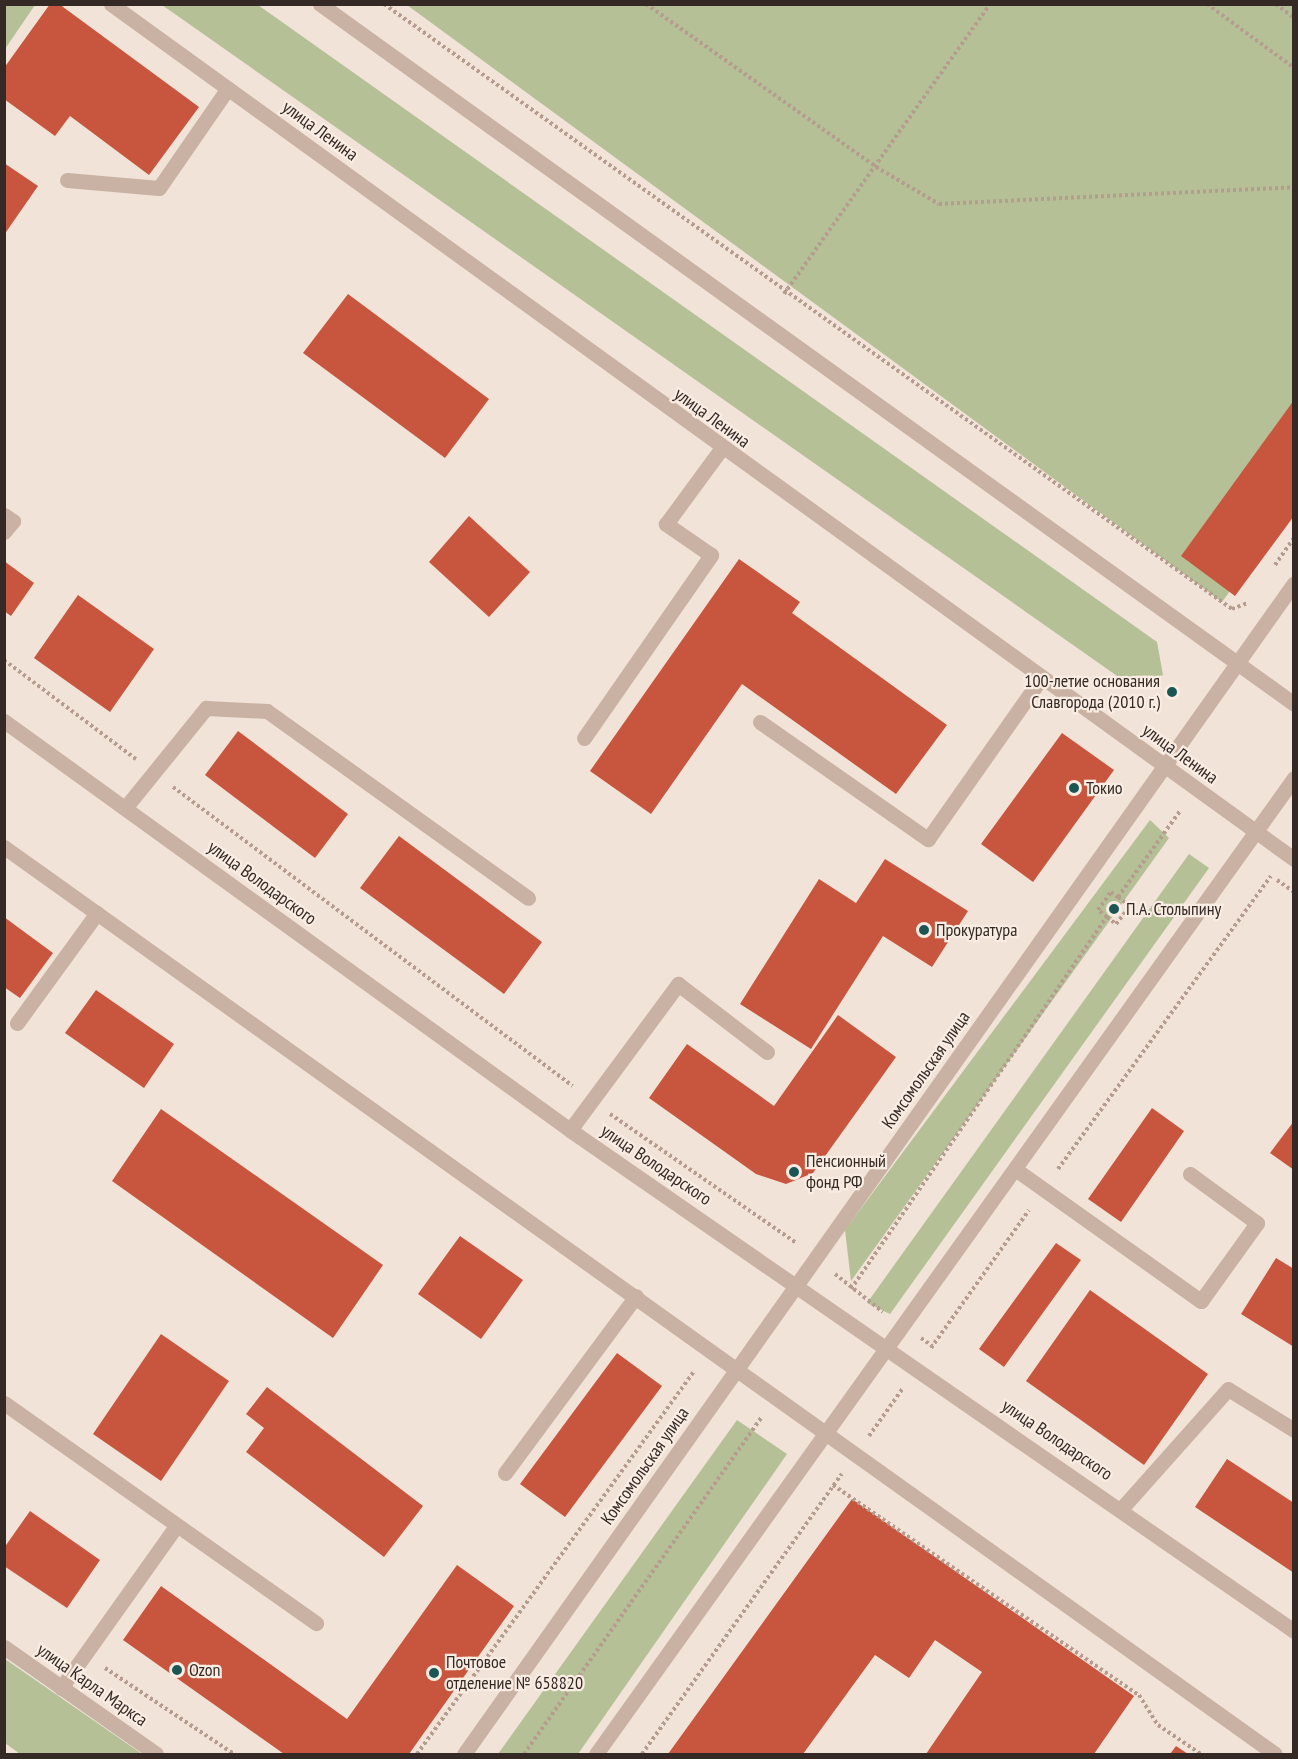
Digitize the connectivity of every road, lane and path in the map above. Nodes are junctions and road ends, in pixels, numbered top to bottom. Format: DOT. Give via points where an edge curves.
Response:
graph roads {
  1 [pos="111,4"];
  2 [pos="320,4"];
  3 [pos="384,4"];
  4 [pos="646,4"];
  5 [pos="990,4"];
  6 [pos="1058,4"];
  7 [pos="1099,4"];
  8 [pos="1206,4"];
  9 [pos="1276,4"];
  10 [pos="1293,18"];
  11 [pos="1293,68"];
  12 [pos="228,88"];
  13 [pos="876,167"];
  14 [pos="67,180"];
  15 [pos="1293,187"];
  16 [pos="784,294"];
  17 [pos="721,449"];
  18 [pos="4,515"];
  19 [pos="4,532"];
  20 [pos="1293,538"];
  21 [pos="1267,576"];
  22 [pos="1293,583"];
  23 [pos="1254,595"];
  24 [pos="4,660"];
  25 [pos="1236,664"];
  26 [pos="1041,678"];
  27 [pos="1293,704"];
  28 [pos="4,721"];
  29 [pos="760,722"];
  30 [pos="584,738"];
  31 [pos="1164,767"];
  32 [pos="154,772"];
  33 [pos="1293,778"];
  34 [pos="125,808"];
  35 [pos="1180,811"];
  36 [pos="1255,831"];
  37 [pos="4,847"];
  38 [pos="1293,859"];
  39 [pos="1293,892"];
  40 [pos="1118,897"];
  41 [pos="528,898"];
  42 [pos="96,913"];
  43 [pos="1107,917"];
  44 [pos="17,1023"];
  45 [pos="767,1052"];
  46 [pos="592,1101"];
  47 [pos="570,1130"];
  48 [pos="1015,1168"];
  49 [pos="1190,1174"];
  50 [pos="1044,1189"];
  51 [pos="817,1258"];
  52 [pos="798,1286"];
  53 [pos="851,1288"];
  54 [pos="636,1296"];
  55 [pos="834,1311"];
  56 [pos="902,1325"];
  57 [pos="932,1346"];
  58 [pos="886,1347"];
  59 [pos="709,1350"];
  60 [pos="916,1369"];
  61 [pos="736,1370"];
  62 [pos="776,1398"];
  63 [pos="4,1403"];
  64 [pos="1293,1430"];
  65 [pos="824,1432"];
  66 [pos="856,1456"];
  67 [pos="505,1473"];
  68 [pos="833,1485"];
  69 [pos="1122,1508"];
  70 [pos="176,1526"];
  71 [pos="316,1623"];
  72 [pos="1293,1631"];
  73 [pos="4,1647"];
  74 [pos="85,1654"];
  75 [pos="61,1688"];
  76 [pos="156,1755"];
  77 [pos="234,1755"];
  78 [pos="417,1755"];
  79 [pos="464,1755"];
  80 [pos="524,1755"];
  81 [pos="596,1755"];
  82 [pos="642,1755"];
  83 [pos="1201,1755"];
  84 [pos="1275,1755"];
  1 -- 12 [label="street, улица Ленина"];
  2 -- 25 [label="street"];
  3 -- 16 [label="path"];
  4 -- 13 [label="path"];
  5 -- 13 [label="path"];
  6 -- 7 [label="path"];
  8 -- 11 [label="path"];
  9 -- 10 [label="path"];
  12 -- 14 [label="street" via="159,188"];
  12 -- 17 [label="street, улица Ленина"];
  13 -- 15 [label="path" via="939,204"];
  13 -- 16 [label="path"];
  16 -- 23 [label="path" via="1232,609 1247,604"];
  17 -- 26 [label="street, улица Ленина"];
  17 -- 30 [label="street" via="666,524 711,555"];
  18 -- 19 [label="street" via="13,521"];
  20 -- 21 [label="path"];
  22 -- 25 [label="street, Комсомольская улица"];
  24 -- 32 [label="path"];
  25 -- 27 [label="street"];
  25 -- 31 [label="street, Комсомольская улица"];
  26 -- 29 [label="street" via="928,839"];
  26 -- 31 [label="street, улица Ленина"];
  28 -- 34 [label="street, улица Володарского"];
  31 -- 36 [label="street, улица Ленина"];
  31 -- 51 [label="street, Комсомольская улица"];
  32 -- 34 [label="street"];
  32 -- 41 [label="street" via="206,708 267,711"];
  32 -- 46 [label="path"];
  33 -- 36 [label="street"];
  34 -- 47 [label="street, улица Володарского"];
  35 -- 40 [label="path"];
  36 -- 38 [label="street, улица Ленина"];
  36 -- 48 [label="street"];
  37 -- 42 [label="street"];
  39 -- 50 [label="path" via="1269,875"];
  40 -- 43 [label="path" via="1111,892 1098,910"];
  40 -- 43 [label="path" via="1130,906 1116,924"];
  42 -- 44 [label="street"];
  42 -- 54 [label="street"];
  43 -- 53 [label="path"];
  45 -- 46 [label="street" via="678,984"];
  46 -- 47 [label="street"];
  46 -- 51 [label="path"];
  47 -- 52 [label="street, улица Володарского"];
  48 -- 50 [label="street"];
  48 -- 56 [label="street"];
  49 -- 50 [label="street" via="1257,1222 1201,1301"];
  50 -- 57 [label="path"];
  51 -- 52 [label="street, Комсомольская улица"];
  51 -- 53 [label="path"];
  52 -- 55 [label="street, улица Володарского"];
  52 -- 61 [label="street, Комсомольская улица"];
  53 -- 55 [label="path"];
  53 -- 56 [label="path"];
  54 -- 59 [label="street"];
  54 -- 67 [label="street"];
  55 -- 58 [label="street, улица Володарского"];
  56 -- 57 [label="path"];
  56 -- 58 [label="street"];
  57 -- 60 [label="path"];
  58 -- 60 [label="street, улица Володарского"];
  58 -- 65 [label="street"];
  59 -- 61 [label="street"];
  59 -- 78 [label="path"];
  60 -- 66 [label="path"];
  60 -- 69 [label="street, улица Володарского"];
  61 -- 62 [label="street"];
  61 -- 79 [label="street, Комсомольская улица"];
  62 -- 65 [label="street"];
  62 -- 80 [label="path"];
  63 -- 70 [label="street"];
  64 -- 69 [label="street" via="1228,1389"];
  65 -- 66 [label="street"];
  65 -- 81 [label="street"];
  66 -- 68 [label="path"];
  66 -- 84 [label="street"];
  68 -- 82 [label="path"];
  68 -- 83 [label="path" via="1139,1695 1158,1725"];
  69 -- 72 [label="street, улица Володарского"];
  70 -- 71 [label="street"];
  70 -- 74 [label="street"];
  73 -- 75 [label="street, улица Карла Маркса"];
  74 -- 75 [label="street"];
  74 -- 77 [label="path"];
  75 -- 76 [label="street, улица Карла Маркса"];
}
